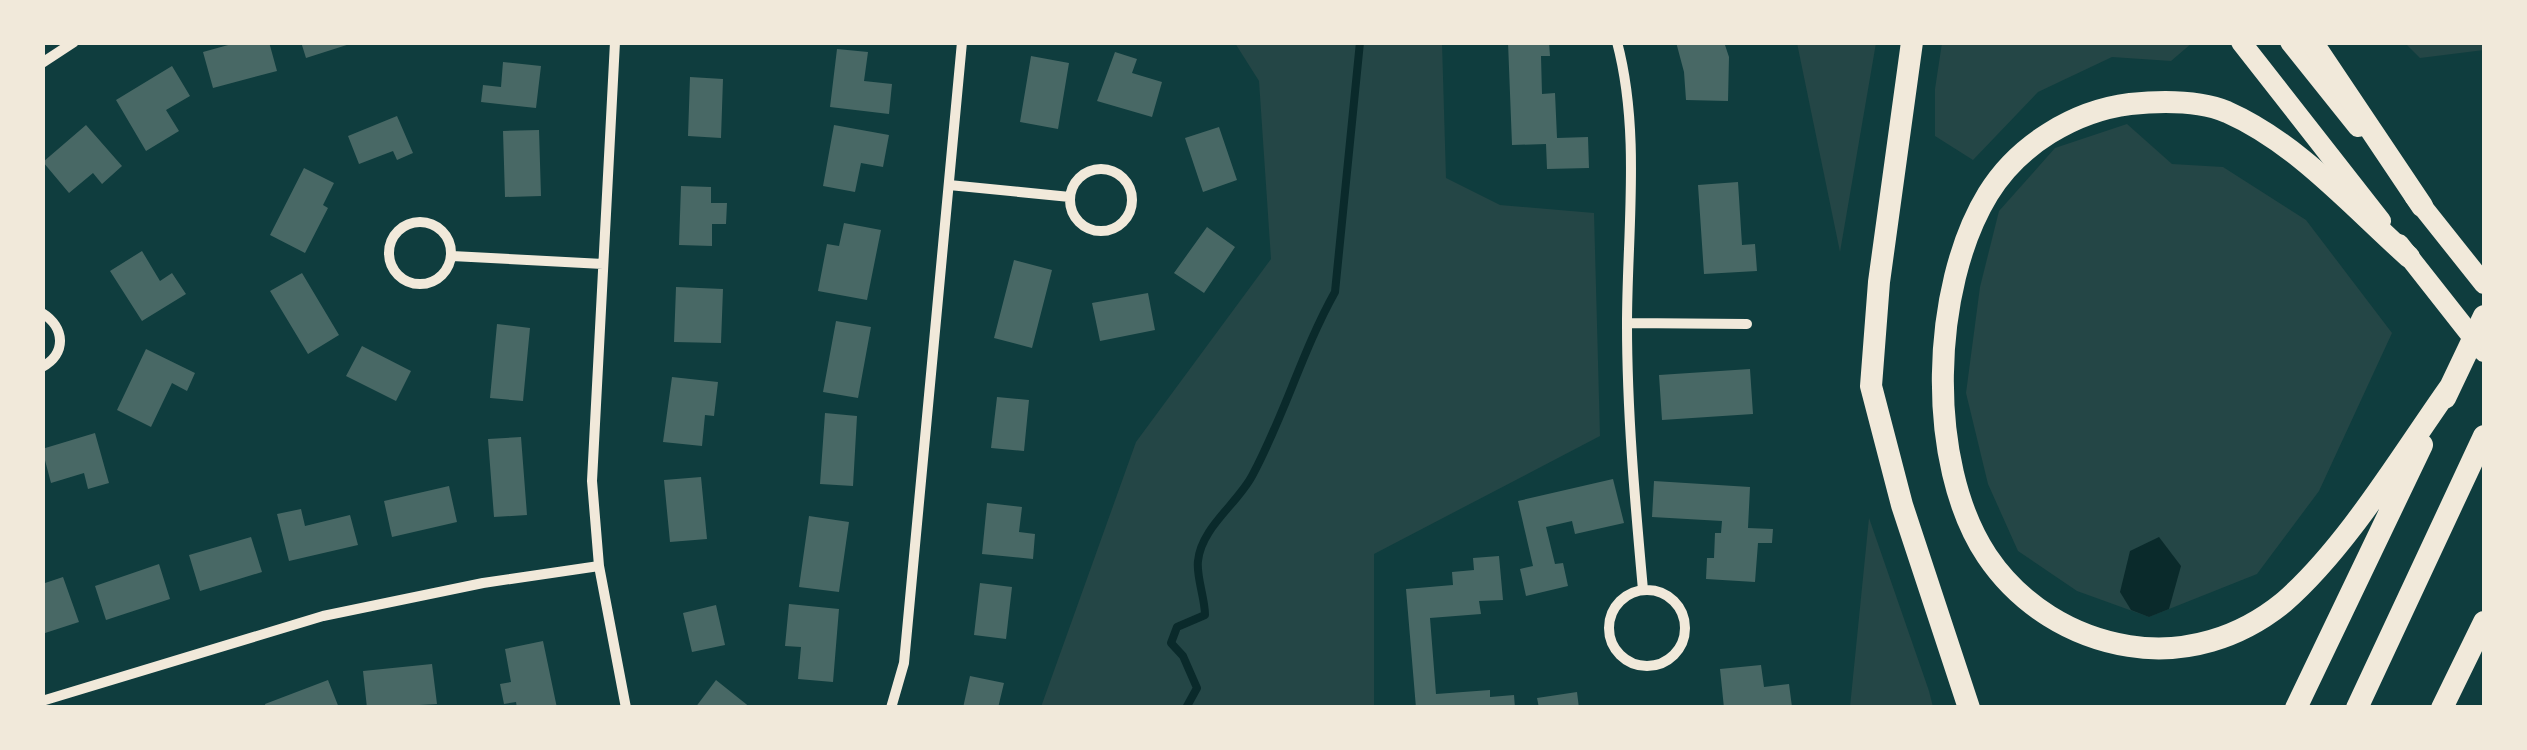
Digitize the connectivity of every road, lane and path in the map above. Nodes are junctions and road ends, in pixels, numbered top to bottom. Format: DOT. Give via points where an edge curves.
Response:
graph roads {
  1 [pos="74,42"];
  2 [pos="616,42"];
  3 [pos="962,42"];
  4 [pos="1617,42"];
  5 [pos="1912,42"];
  6 [pos="2241,42"];
  7 [pos="2290,42"];
  8 [pos="2312,42"];
  9 [pos="42,63"];
  10 [pos="949,185"];
  11 [pos="1070,197"];
  12 [pos="2422,206"];
  13 [pos="452,256"];
  14 [pos="2409,257"];
  15 [pos="603,264"];
  16 [pos="2484,284"];
  17 [pos="42,313"];
  18 [pos="2484,316"];
  19 [pos="1627,324"];
  20 [pos="1747,324"];
  21 [pos="2484,352"];
  22 [pos="42,368"];
  23 [pos="2450,387"];
  24 [pos="2484,436"];
  25 [pos="599,566"];
  26 [pos="1643,590"];
  27 [pos="2484,622"];
  28 [pos="42,701"];
  29 [pos="626,708"];
  30 [pos="891,708"];
  31 [pos="1970,708"];
  32 [pos="2296,708"];
  33 [pos="2357,708"];
  34 [pos="2442,708"];
  1 -- 9 [label="street"];
  2 -- 15 [label="street"];
  3 -- 10 [label="street"];
  4 -- 19 [label="street" via="1630,159"];
  5 -- 31 [label="highway" via="1878,282 1871,386 1902,505"];
  6 -- 14 [label="main road"];
  7 -- 12 [label="main road"];
  8 -- 12 [label="highway"];
  10 -- 11 [label="street"];
  10 -- 30 [label="street" via="904,663"];
  11 -- 11 [label="street" via="1076,217 1093,230 1114,228 1132,203 1127,183 1110,170 1088,172"];
  12 -- 16 [label="main road"];
  13 -- 13 [label="street" via="441,230 424,222 404,226 390,250 394,270 418,284 437,280"];
  13 -- 15 [label="street"];
  14 -- 21 [label="main road"];
  14 -- 23 [label="highway" via="2276,138 2223,110 2162,100 2104,107 2036,139 1988,192 1960,255 1946,325 1948,447 1964,509 1987,556 2022,596 2067,630 2153,650 2198,646 2243,629 2284,602 2358,516"];
  15 -- 25 [label="street" via="592,481"];
  17 -- 22 [label="street" via="61,339 56,358"];
  18 -- 23 [label="highway"];
  19 -- 20 [label="street"];
  19 -- 26 [label="street" via="1628,434"];
  23 -- 32 [label="highway"];
  24 -- 33 [label="highway"];
  25 -- 28 [label="street" via="323,616"];
  25 -- 29 [label="street"];
  26 -- 26 [label="street" via="1614,609 1610,632 1619,653 1650,666 1671,658 1686,627 1673,599"];
  27 -- 34 [label="highway"];
}
